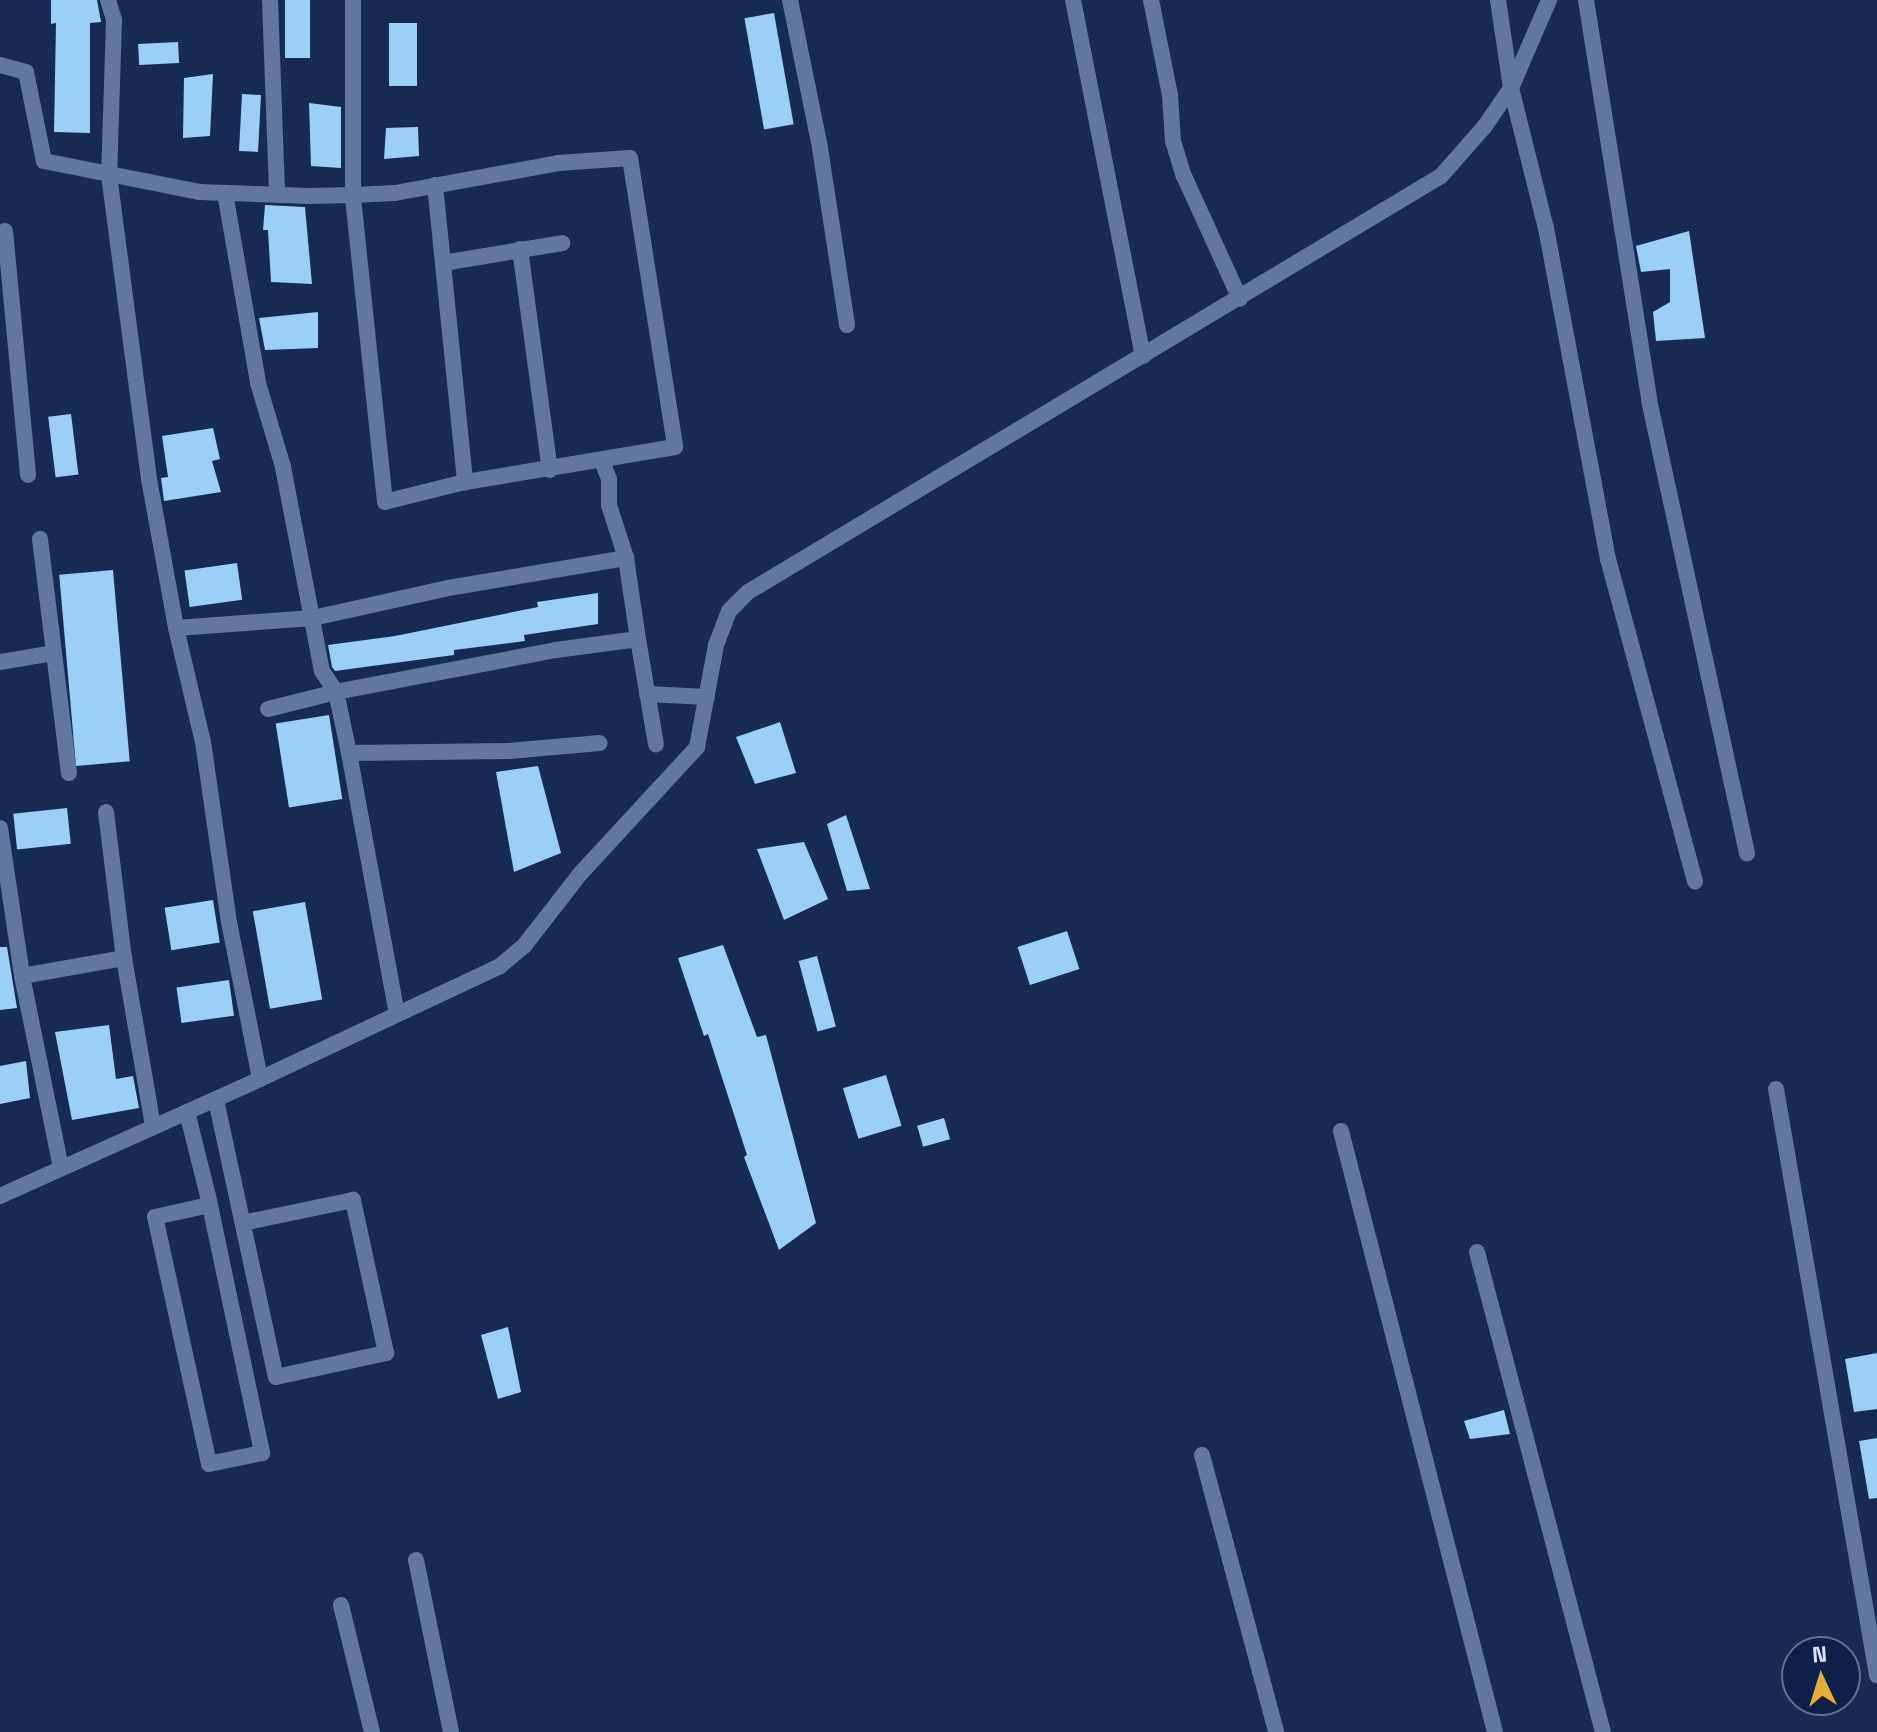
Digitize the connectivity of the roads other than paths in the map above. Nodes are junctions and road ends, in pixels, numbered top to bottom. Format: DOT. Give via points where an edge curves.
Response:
graph roads {
  1 [pos="108,0"];
  2 [pos="270,0"];
  3 [pos="353,0"];
  4 [pos="790,0"];
  5 [pos="1073,0"];
  6 [pos="1151,0"];
  7 [pos="1498,0"];
  8 [pos="1549,0"];
  9 [pos="1586,0"];
  10 [pos="0,65"];
  11 [pos="1511,88"];
  12 [pos="109,175"];
  13 [pos="435,185"];
  14 [pos="225,193"];
  15 [pos="277,195"];
  16 [pos="353,195"];
  17 [pos="5,231"];
  18 [pos="562,243"];
  19 [pos="520,249"];
  20 [pos="443,263"];
  21 [pos="1240,299"];
  22 [pos="847,325"];
  23 [pos="8,343"];
  24 [pos="1143,356"];
  25 [pos="602,461"];
  26 [pos="550,470"];
  27 [pos="28,475"];
  28 [pos="465,482"];
  29 [pos="40,539"];
  30 [pos="626,558"];
  31 [pos="313,618"];
  32 [pos="176,628"];
  33 [pos="638,639"];
  34 [pos="54,653"];
  35 [pos="0,662"];
  36 [pos="336,692"];
  37 [pos="647,694"];
  38 [pos="707,697"];
  39 [pos="268,709"];
  40 [pos="600,743"];
  41 [pos="656,744"];
  42 [pos="349,753"];
  43 [pos="69,773"];
  44 [pos="106,812"];
  45 [pos="0,828"];
  46 [pos="1747,854"];
  47 [pos="1695,881"];
  48 [pos="124,958"];
  49 [pos="22,976"];
  50 [pos="397,1015"];
  51 [pos="260,1079"];
  52 [pos="1776,1089"];
  53 [pos="216,1100"];
  54 [pos="187,1112"];
  55 [pos="153,1126"];
  56 [pos="1341,1131"];
  57 [pos="61,1168"];
  58 [pos="0,1196"];
  59 [pos="209,1205"];
  60 [pos="243,1223"];
  61 [pos="1477,1252"];
  62 [pos="1202,1455"];
  63 [pos="416,1560"];
  64 [pos="341,1605"];
  65 [pos="1877,1675"];
  66 [pos="372,1732"];
  67 [pos="451,1732"];
  68 [pos="1276,1732"];
  69 [pos="1495,1732"];
  70 [pos="1603,1732"];
  1 -- 12 [label="street" via="114,20"];
  2 -- 15 [label="street"];
  3 -- 16 [label="street"];
  4 -- 22 [label="street"];
  5 -- 24 [label="street"];
  6 -- 21 [label="street" via="1170,95 1173,141"];
  7 -- 11 [label="street"];
  8 -- 11 [label="street"];
  9 -- 46 [label="street" via="1649,400"];
  10 -- 12 [label="street" via="26,72 44,161"];
  11 -- 21 [label="street" via="1441,176"];
  11 -- 47 [label="street" via="1546,228 1608,559"];
  12 -- 14 [label="street"];
  12 -- 32 [label="street" via="149,479"];
  13 -- 16 [label="street"];
  13 -- 20 [label="street"];
  13 -- 25 [label="street" via="558,163 630,158 675,447"];
  14 -- 15 [label="street"];
  14 -- 31 [label="street" via="258,383 283,467"];
  15 -- 16 [label="street"];
  16 -- 28 [label="street" via="385,502"];
  17 -- 23 [label="street"];
  18 -- 19 [label="street"];
  19 -- 20 [label="street"];
  19 -- 26 [label="street"];
  20 -- 28 [label="street"];
  21 -- 24 [label="street"];
  23 -- 27 [label="street"];
  24 -- 38 [label="street" via="748,592 729,611 716,645"];
  25 -- 26 [label="street"];
  25 -- 30 [label="street"];
  26 -- 28 [label="street"];
  29 -- 34 [label="street"];
  30 -- 31 [label="street" via="448,588"];
  30 -- 33 [label="street"];
  31 -- 32 [label="street"];
  31 -- 36 [label="street" via="322,671"];
  32 -- 51 [label="street" via="203,742 229,922"];
  33 -- 36 [label="street"];
  33 -- 37 [label="street"];
  34 -- 35 [label="street"];
  34 -- 43 [label="street"];
  36 -- 39 [label="street"];
  36 -- 42 [label="street"];
  37 -- 38 [label="street"];
  37 -- 41 [label="street"];
  38 -- 50 [label="street" via="697,747 580,874 524,946 500,966"];
  40 -- 42 [label="street" via="509,751"];
  42 -- 50 [label="street"];
  44 -- 48 [label="street"];
  45 -- 49 [label="street"];
  48 -- 49 [label="street"];
  48 -- 55 [label="street"];
  49 -- 57 [label="street"];
  50 -- 51 [label="street"];
  51 -- 53 [label="street"];
  52 -- 65 [label="street"];
  53 -- 54 [label="street"];
  53 -- 60 [label="street"];
  54 -- 55 [label="street"];
  54 -- 59 [label="street"];
  55 -- 57 [label="street"];
  56 -- 69 [label="street"];
  57 -- 58 [label="street"];
  59 -- 59 [label="street" via="262,1453 209,1464 155,1217"];
  60 -- 60 [label="street" via="276,1377 386,1353 353,1200"];
  61 -- 70 [label="street"];
  62 -- 68 [label="street"];
  63 -- 67 [label="street"];
  64 -- 66 [label="street"];
}
